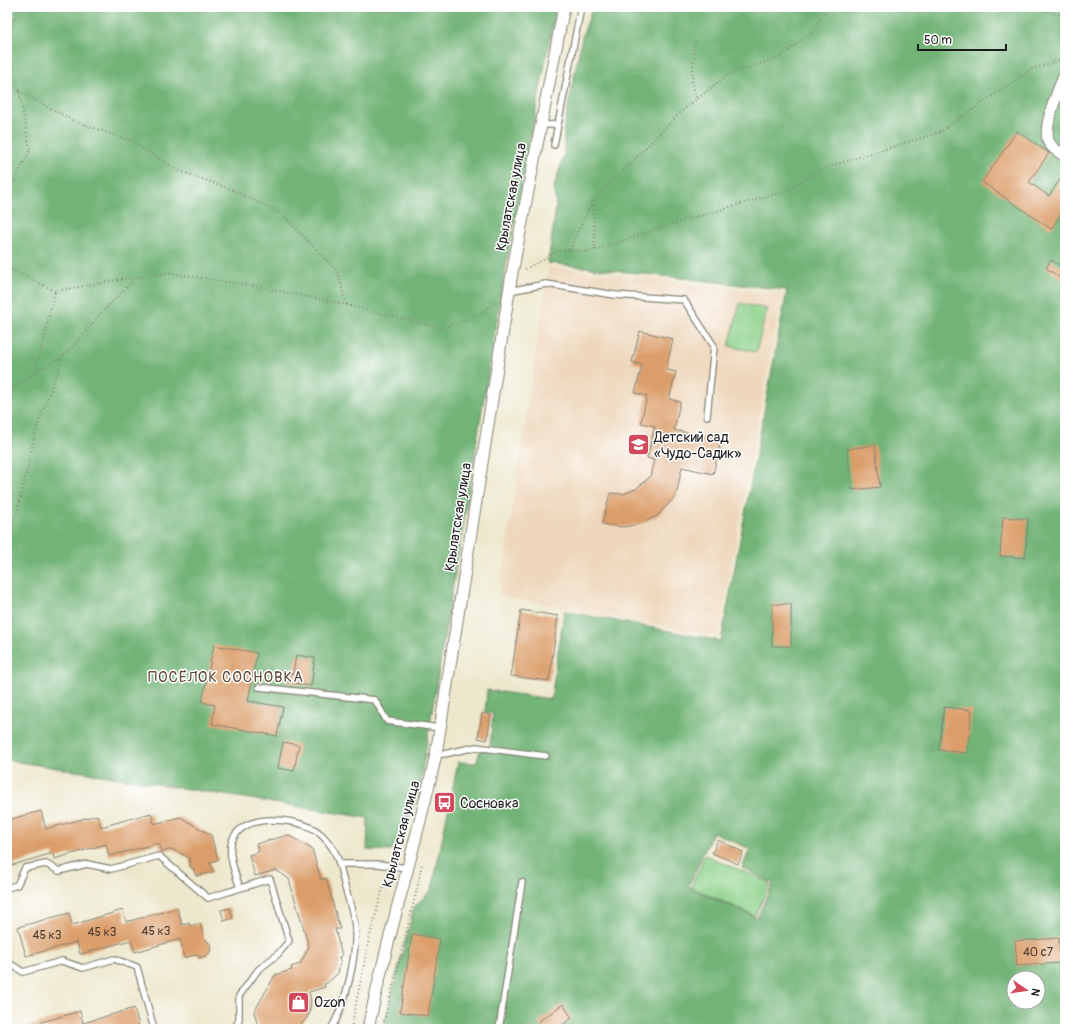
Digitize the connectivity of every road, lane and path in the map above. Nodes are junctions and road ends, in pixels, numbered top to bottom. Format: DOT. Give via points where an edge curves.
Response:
graph roads {
  1 [pos="19,7"];
  2 [pos="564,7"];
  3 [pos="581,7"];
  4 [pos="829,7"];
  5 [pos="1032,7"];
  6 [pos="1065,16"];
  7 [pos="7,38"];
  8 [pos="695,41"];
  9 [pos="1065,59"];
  10 [pos="1065,74"];
  11 [pos="19,91"];
  12 [pos="697,99"];
  13 [pos="540,124"];
  14 [pos="558,124"];
  15 [pos="554,144"];
  16 [pos="1065,156"];
  17 [pos="7,192"];
  18 [pos="593,201"];
  19 [pos="568,250"];
  20 [pos="595,250"];
  21 [pos="7,270"];
  22 [pos="520,272"];
  23 [pos="137,277"];
  24 [pos="55,291"];
  25 [pos="509,292"];
  26 [pos="346,305"];
  27 [pos="63,356"];
  28 [pos="36,372"];
  29 [pos="7,393"];
  30 [pos="707,416"];
  31 [pos="7,531"];
  32 [pos="259,687"];
  33 [pos="441,728"];
  34 [pos="436,754"];
  35 [pos="546,756"];
  36 [pos="339,864"];
  37 [pos="407,868"];
  38 [pos="386,877"];
  39 [pos="522,882"];
  40 [pos="7,888"];
  41 [pos="240,888"];
  42 [pos="417,889"];
  43 [pos="7,957"];
  44 [pos="154,1029"];
  45 [pos="235,1029"];
  46 [pos="331,1029"];
  47 [pos="351,1029"];
  48 [pos="368,1029"];
  49 [pos="382,1029"];
  50 [pos="499,1029"];
  1 -- 7 [label="path"];
  2 -- 13 [label="street, Крылатская улица"];
  3 -- 14 [label="lane"];
  4 -- 12 [label="path" via="811,33 779,58 727,75"];
  5 -- 6 [label="path"];
  7 -- 11 [label="path" via="10,69"];
  8 -- 12 [label="path" via="692,83"];
  9 -- 20 [label="path" via="1032,69 940,132 824,168 786,191 688,219"];
  10 -- 16 [label="street" via="1055,99 1047,135 1050,144"];
  11 -- 17 [label="path" via="30,150"];
  11 -- 26 [label="path" via="72,120 133,142 177,170 233,190 282,214 337,271"];
  12 -- 18 [label="path"];
  13 -- 14 [label="lane"];
  13 -- 25 [label="street, Крылатская улица"];
  14 -- 15 [label="lane"];
  18 -- 19 [label="path"];
  18 -- 20 [label="path"];
  19 -- 20 [label="path"];
  19 -- 22 [label="path" via="557,250"];
  21 -- 24 [label="path" via="13,270"];
  23 -- 24 [label="path"];
  23 -- 26 [label="path" via="170,273"];
  23 -- 27 [label="path"];
  24 -- 28 [label="path"];
  25 -- 26 [label="path" via="477,316 441,328"];
  25 -- 30 [label="lane" via="546,284 615,295 684,300 714,346"];
  25 -- 33 [label="street, Крылатская улица"];
  27 -- 28 [label="path"];
  27 -- 31 [label="path" via="36,430 17,513"];
  28 -- 29 [label="path"];
  32 -- 33 [label="lane" via="375,700 387,721"];
  33 -- 34 [label="street, Крылатская улица"];
  34 -- 35 [label="lane" via="476,747"];
  34 -- 37 [label="street, Крылатская улица" via="424,810"];
  36 -- 37 [label="lane" via="378,864"];
  36 -- 41 [label="lane" via="332,846 315,830 295,822 274,819 255,822 240,830 232,841 231,856"];
  36 -- 46 [label="lane" via="355,926 346,994"];
  37 -- 48 [label="street, Крылатская улица"];
  38 -- 47 [label="path" via="369,938"];
  39 -- 50 [label="lane"];
  40 -- 41 [label="lane" via="17,885 25,868 46,864 59,871 87,864 111,869 159,856 208,898"];
  41 -- 45 [label="lane" via="270,879 290,941 258,970 239,996 239,1019"];
  42 -- 49 [label="path"];
  43 -- 44 [label="lane" via="9,963 23,972 62,961 83,968 114,959 137,967"];
}
